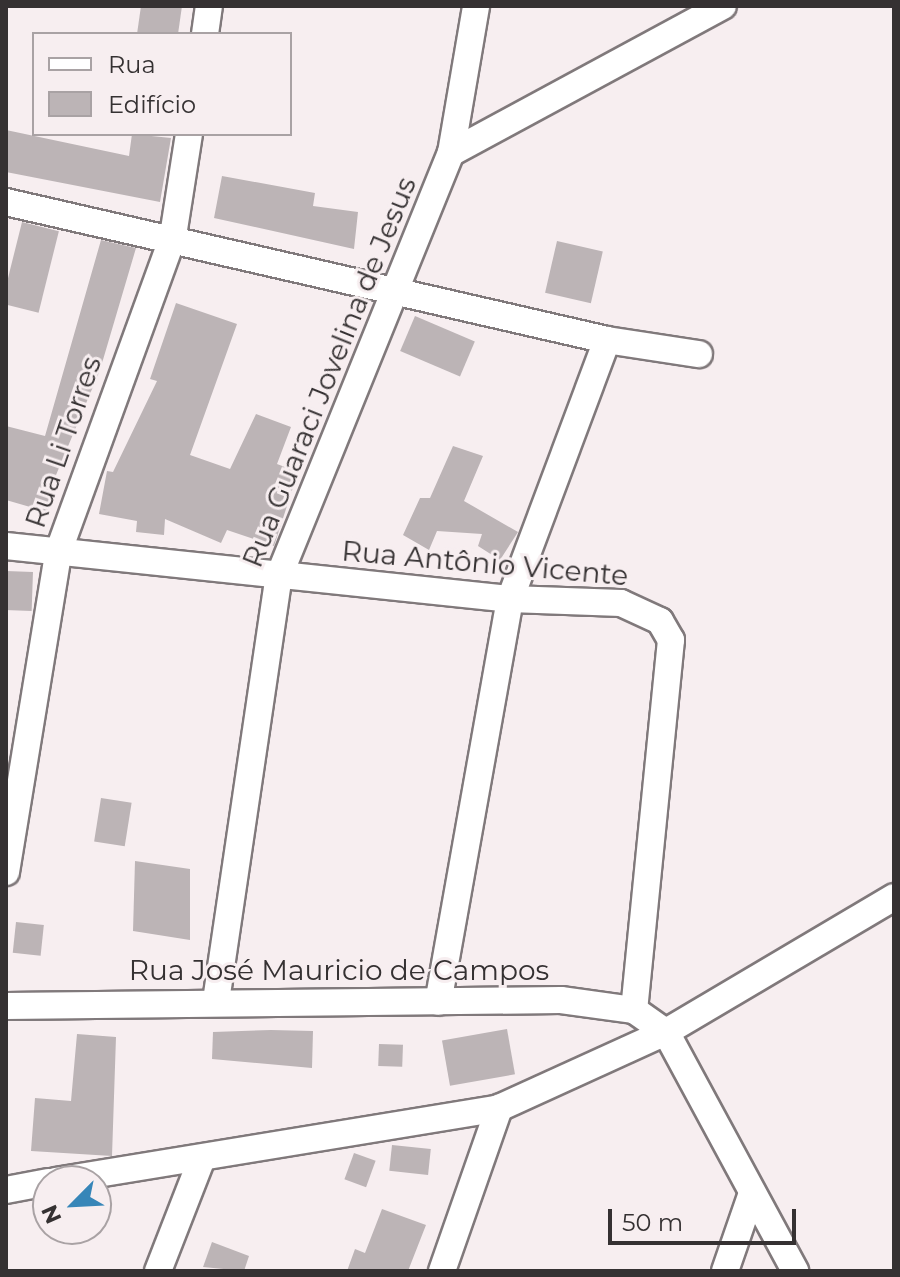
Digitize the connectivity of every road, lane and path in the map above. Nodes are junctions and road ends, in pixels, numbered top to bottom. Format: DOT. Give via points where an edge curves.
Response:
graph roads {
  1 [pos="209,6"];
  2 [pos="476,6"];
  3 [pos="723,6"];
  4 [pos="205,32"];
  5 [pos="189,136"];
  6 [pos="451,153"];
  7 [pos="6,202"];
  8 [pos="173,236"];
  9 [pos="393,286"];
  10 [pos="607,340"];
  11 [pos="699,354"];
  12 [pos="6,546"];
  13 [pos="59,550"];
  14 [pos="279,576"];
  15 [pos="510,599"];
  16 [pos="6,872"];
  17 [pos="891,906"];
  18 [pos="216,1001"];
  19 [pos="438,1002"];
  20 [pos="6,1006"];
  21 [pos="634,1010"];
  22 [pos="666,1032"];
  23 [pos="499,1108"];
  24 [pos="202,1158"];
  25 [pos="112,1172"];
  26 [pos="32,1185"];
  27 [pos="6,1190"];
  28 [pos="752,1193"];
  29 [pos="158,1271"];
  30 [pos="442,1271"];
  31 [pos="725,1271"];
  32 [pos="795,1271"];
  1 -- 4 [label="street"];
  2 -- 6 [label="street, Rua Guaraci Jovelina de Jesus"];
  3 -- 6 [label="street"];
  5 -- 8 [label="street, Rua Li Torres"];
  6 -- 9 [label="street, Rua Guaraci Jovelina de Jesus"];
  7 -- 8 [label="street"];
  8 -- 9 [label="street"];
  8 -- 13 [label="street, Rua Li Torres"];
  9 -- 10 [label="street"];
  9 -- 14 [label="street, Rua Guaraci Jovelina de Jesus"];
  10 -- 11 [label="street"];
  10 -- 15 [label="street"];
  12 -- 13 [label="street, Rua Antônio Vicente"];
  13 -- 14 [label="street, Rua Antônio Vicente"];
  13 -- 16 [label="street, Rua Li Torres"];
  14 -- 15 [label="street, Rua Antônio Vicente"];
  14 -- 18 [label="street, Rua Guaraci Jovelina de Jesus"];
  15 -- 19 [label="street"];
  15 -- 21 [label="street, Rua Antônio Vicente" via="621,603 660,621 671,640"];
  17 -- 22 [label="street"];
  18 -- 19 [label="street, Rua José Mauricio de Campos"];
  18 -- 20 [label="street, Rua José Mauricio de Campos"];
  19 -- 21 [label="street, Rua José Mauricio de Campos" via="561,1000"];
  21 -- 22 [label="street, Rua José Mauricio de Campos"];
  22 -- 23 [label="street"];
  22 -- 28 [label="street"];
  23 -- 24 [label="street"];
  23 -- 30 [label="street"];
  24 -- 25 [label="street"];
  24 -- 29 [label="street"];
  26 -- 27 [label="street"];
  28 -- 31 [label="street"];
  28 -- 32 [label="street"];
}
